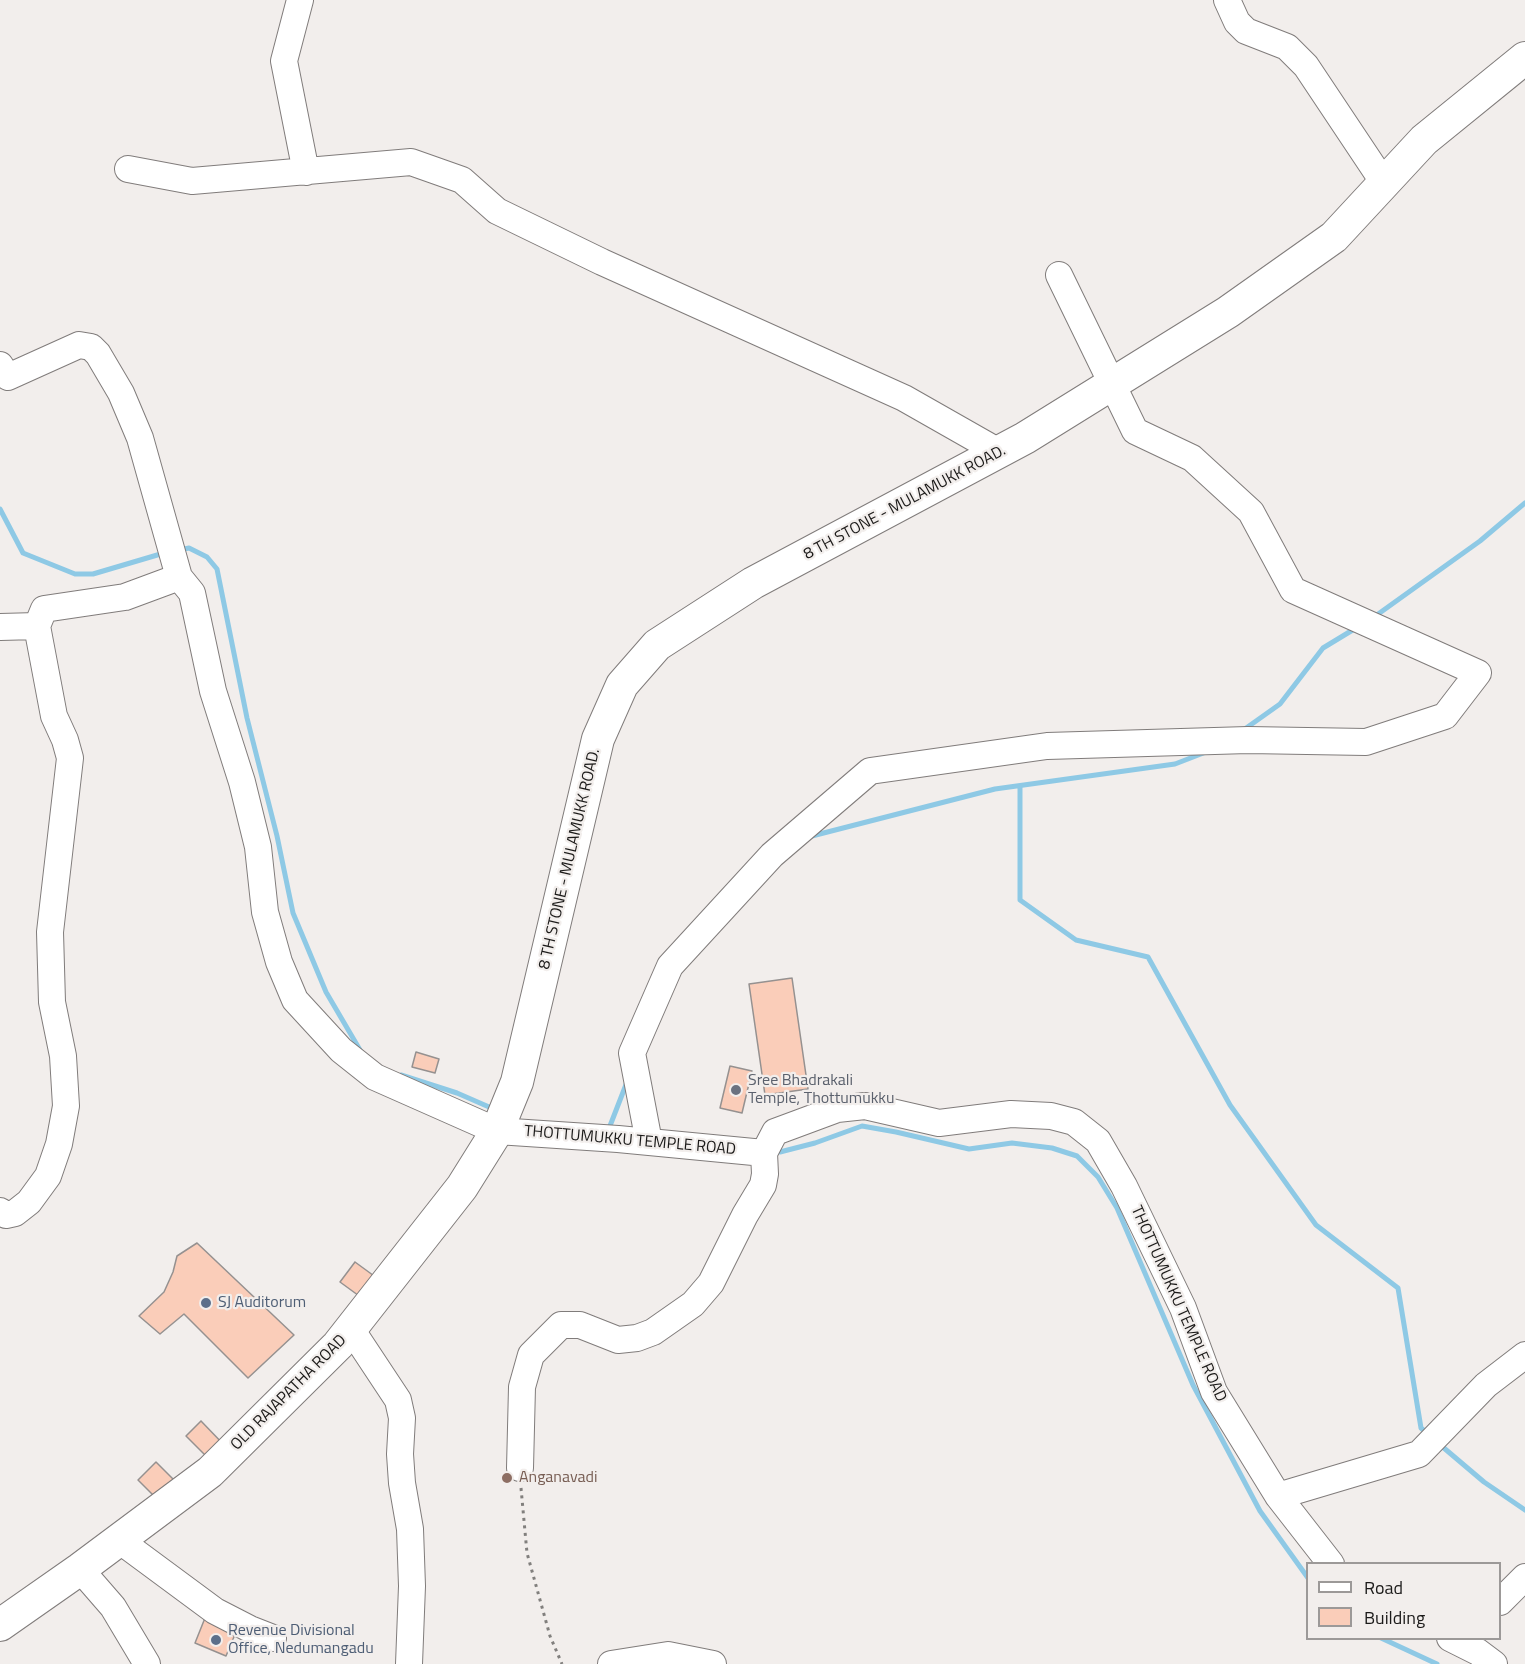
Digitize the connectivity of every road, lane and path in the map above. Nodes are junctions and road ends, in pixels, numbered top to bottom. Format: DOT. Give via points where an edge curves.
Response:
graph roads {
  1 [pos="300,0"];
  2 [pos="1227,0"];
  3 [pos="1525,58"];
  4 [pos="128,169"];
  5 [pos="306,172"];
  6 [pos="1384,183"];
  7 [pos="1059,275"];
  8 [pos="3,374"];
  9 [pos="1113,384"];
  10 [pos="999,452"];
  11 [pos="175,563"];
  12 [pos="37,626"];
  13 [pos="0,627"];
  14 [pos="502,1118"];
  15 [pos="647,1135"];
  16 [pos="769,1142"];
  17 [pos="0,1211"];
  18 [pos="351,1329"];
  19 [pos="1525,1355"];
  20 [pos="520,1468"];
  21 [pos="1278,1496"];
  22 [pos="119,1540"];
  23 [pos="1330,1562"];
  24 [pos="80,1569"];
  25 [pos="1525,1577"];
  26 [pos="1501,1601"];
  27 [pos="0,1625"];
  28 [pos="273,1638"];
  29 [pos="1457,1640"];
  30 [pos="147,1664"];
  31 [pos="409,1664"];
  32 [pos="562,1664"];
  33 [pos="611,1664"];
  34 [pos="713,1664"];
  35 [pos="1494,1664"];
  1 -- 5 [label="street" via="284,61"];
  2 -- 6 [label="street" via="1246,31 1287,47 1306,66"];
  3 -- 6 [label="main road, 8 TH STONE - MULAMUKK ROAD." via="1424,140"];
  4 -- 5 [label="street" via="192,181"];
  5 -- 10 [label="street" via="411,162 462,180 497,211 904,398"];
  6 -- 9 [label="main road, 8 TH STONE - MULAMUKK ROAD." via="1334,237 1228,312"];
  7 -- 9 [label="street"];
  8 -- 11 [label="street, THOTTUMUKKU TEMPLE ROAD" via="79,345 91,347 98,354 121,393 140,438"];
  9 -- 10 [label="main road, 8 TH STONE - MULAMUKK ROAD."];
  9 -- 15 [label="street" via="1135,431 1192,458 1251,512 1293,590 1478,673 1445,716 1366,742 1248,740 1047,746 870,771 772,855 670,966 632,1053"];
  10 -- 14 [label="main road, 8 TH STONE - MULAMUKK ROAD." via="753,583 657,645 622,685 598,739 518,1082"];
  11 -- 12 [label="street" via="125,597 44,609"];
  11 -- 14 [label="street, THOTTUMUKKU TEMPLE ROAD" via="192,593 213,691 258,848 265,912 295,1000 341,1050 375,1077"];
  12 -- 13 [label="street"];
  12 -- 17 [label="street" via="54,716 70,758 50,932 52,1002 63,1056 66,1106 48,1176 15,1214"];
  14 -- 15 [label="street, THOTTUMUKKU TEMPLE ROAD"];
  14 -- 18 [label="main road, OLD RAJAPATHA ROAD" via="462,1187"];
  15 -- 16 [label="street, THOTTUMUKKU TEMPLE ROAD"];
  16 -- 20 [label="street" via="763,1185 711,1283 693,1304 653,1332 637,1338 618,1340 580,1325 561,1325 531,1354 522,1387"];
  16 -- 21 [label="street, THOTTUMUKKU TEMPLE ROAD" via="837,1109 865,1106 939,1123 1011,1114 1051,1116 1074,1122 1098,1141 1124,1186 1183,1308 1214,1392"];
  18 -- 22 [label="main road, OLD RAJAPATHA ROAD" via="210,1473"];
  18 -- 31 [label="street" via="398,1400 402,1418 401,1473 410,1529 412,1586"];
  19 -- 21 [label="street" via="1486,1385 1419,1454"];
  20 -- 32 [label="path" via="527,1553 550,1636"];
  21 -- 23 [label="street, THOTTUMUKKU TEMPLE ROAD"];
  22 -- 24 [label="main road, OLD RAJAPATHA ROAD"];
  22 -- 28 [label="street" via="215,1611"];
  24 -- 27 [label="main road, OLD RAJAPATHA ROAD"];
  24 -- 30 [label="street" via="112,1607"];
  25 -- 26 [label="street"];
  29 -- 35 [label="street"];
  33 -- 34 [label="street" via="668,1655"];
}
